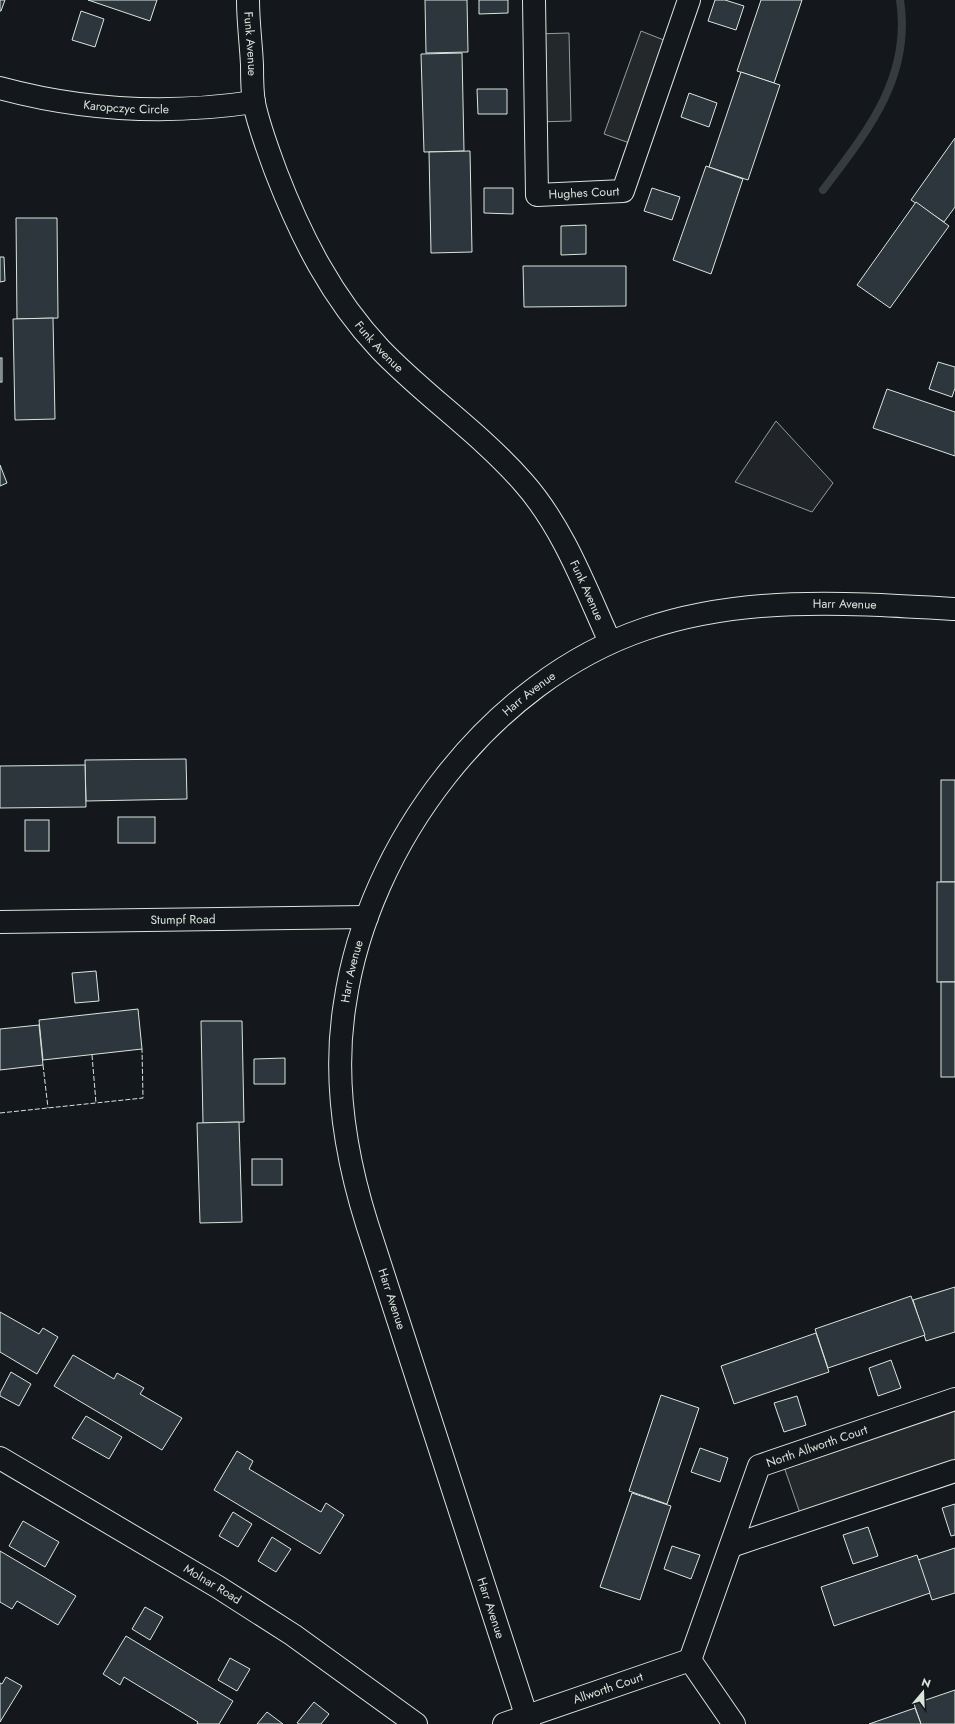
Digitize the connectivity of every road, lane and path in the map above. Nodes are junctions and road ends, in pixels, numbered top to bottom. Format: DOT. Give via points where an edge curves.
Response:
graph roads {
  1 [pos="248,0"];
  2 [pos="534,0"];
  3 [pos="689,0"];
  4 [pos="0,88"];
  5 [pos="254,102"];
  6 [pos="955,609"];
  7 [pos="610,642"];
  8 [pos="367,917"];
  9 [pos="0,922"];
  10 [pos="955,1399"];
  11 [pos="0,1458"];
  12 [pos="955,1471"];
  13 [pos="731,1546"];
  14 [pos="690,1660"];
  15 [pos="527,1720"];
  16 [pos="416,1724"];
  17 [pos="504,1724"];
  18 [pos="734,1724"];
  1 -- 5 [label="street, Funk Avenue"];
  2 -- 3 [label="street, Hughes Court" via="537,195 622,191"];
  4 -- 5 [label="street, Karopczyc Circle" via="48,100 123,109 195,109"];
  5 -- 7 [label="street, Funk Avenue" via="266,146 283,191 304,238 340,299 380,349 464,424 524,483 556,528"];
  6 -- 7 [label="street, Harr Avenue" via="850,603 760,605 676,620"];
  7 -- 8 [label="street, Harr Avenue" via="584,655 537,687 509,709 470,749 423,806 395,855"];
  8 -- 9 [label="street, Stumpf Road"];
  8 -- 15 [label="street, Harr Avenue" via="352,963 344,1004 341,1070 350,1159 365,1217"];
  10 -- 13 [label="street, North Allworth Court" via="759,1466"];
  11 -- 16 [label="street, Molnar Road" via="211,1583 293,1635"];
  12 -- 13 [label="street"];
  13 -- 14 [label="street, North Allworth Court"];
  14 -- 15 [label="street, Allworth Court"];
  14 -- 18 [label="street"];
  15 -- 17 [label="street"];
}
